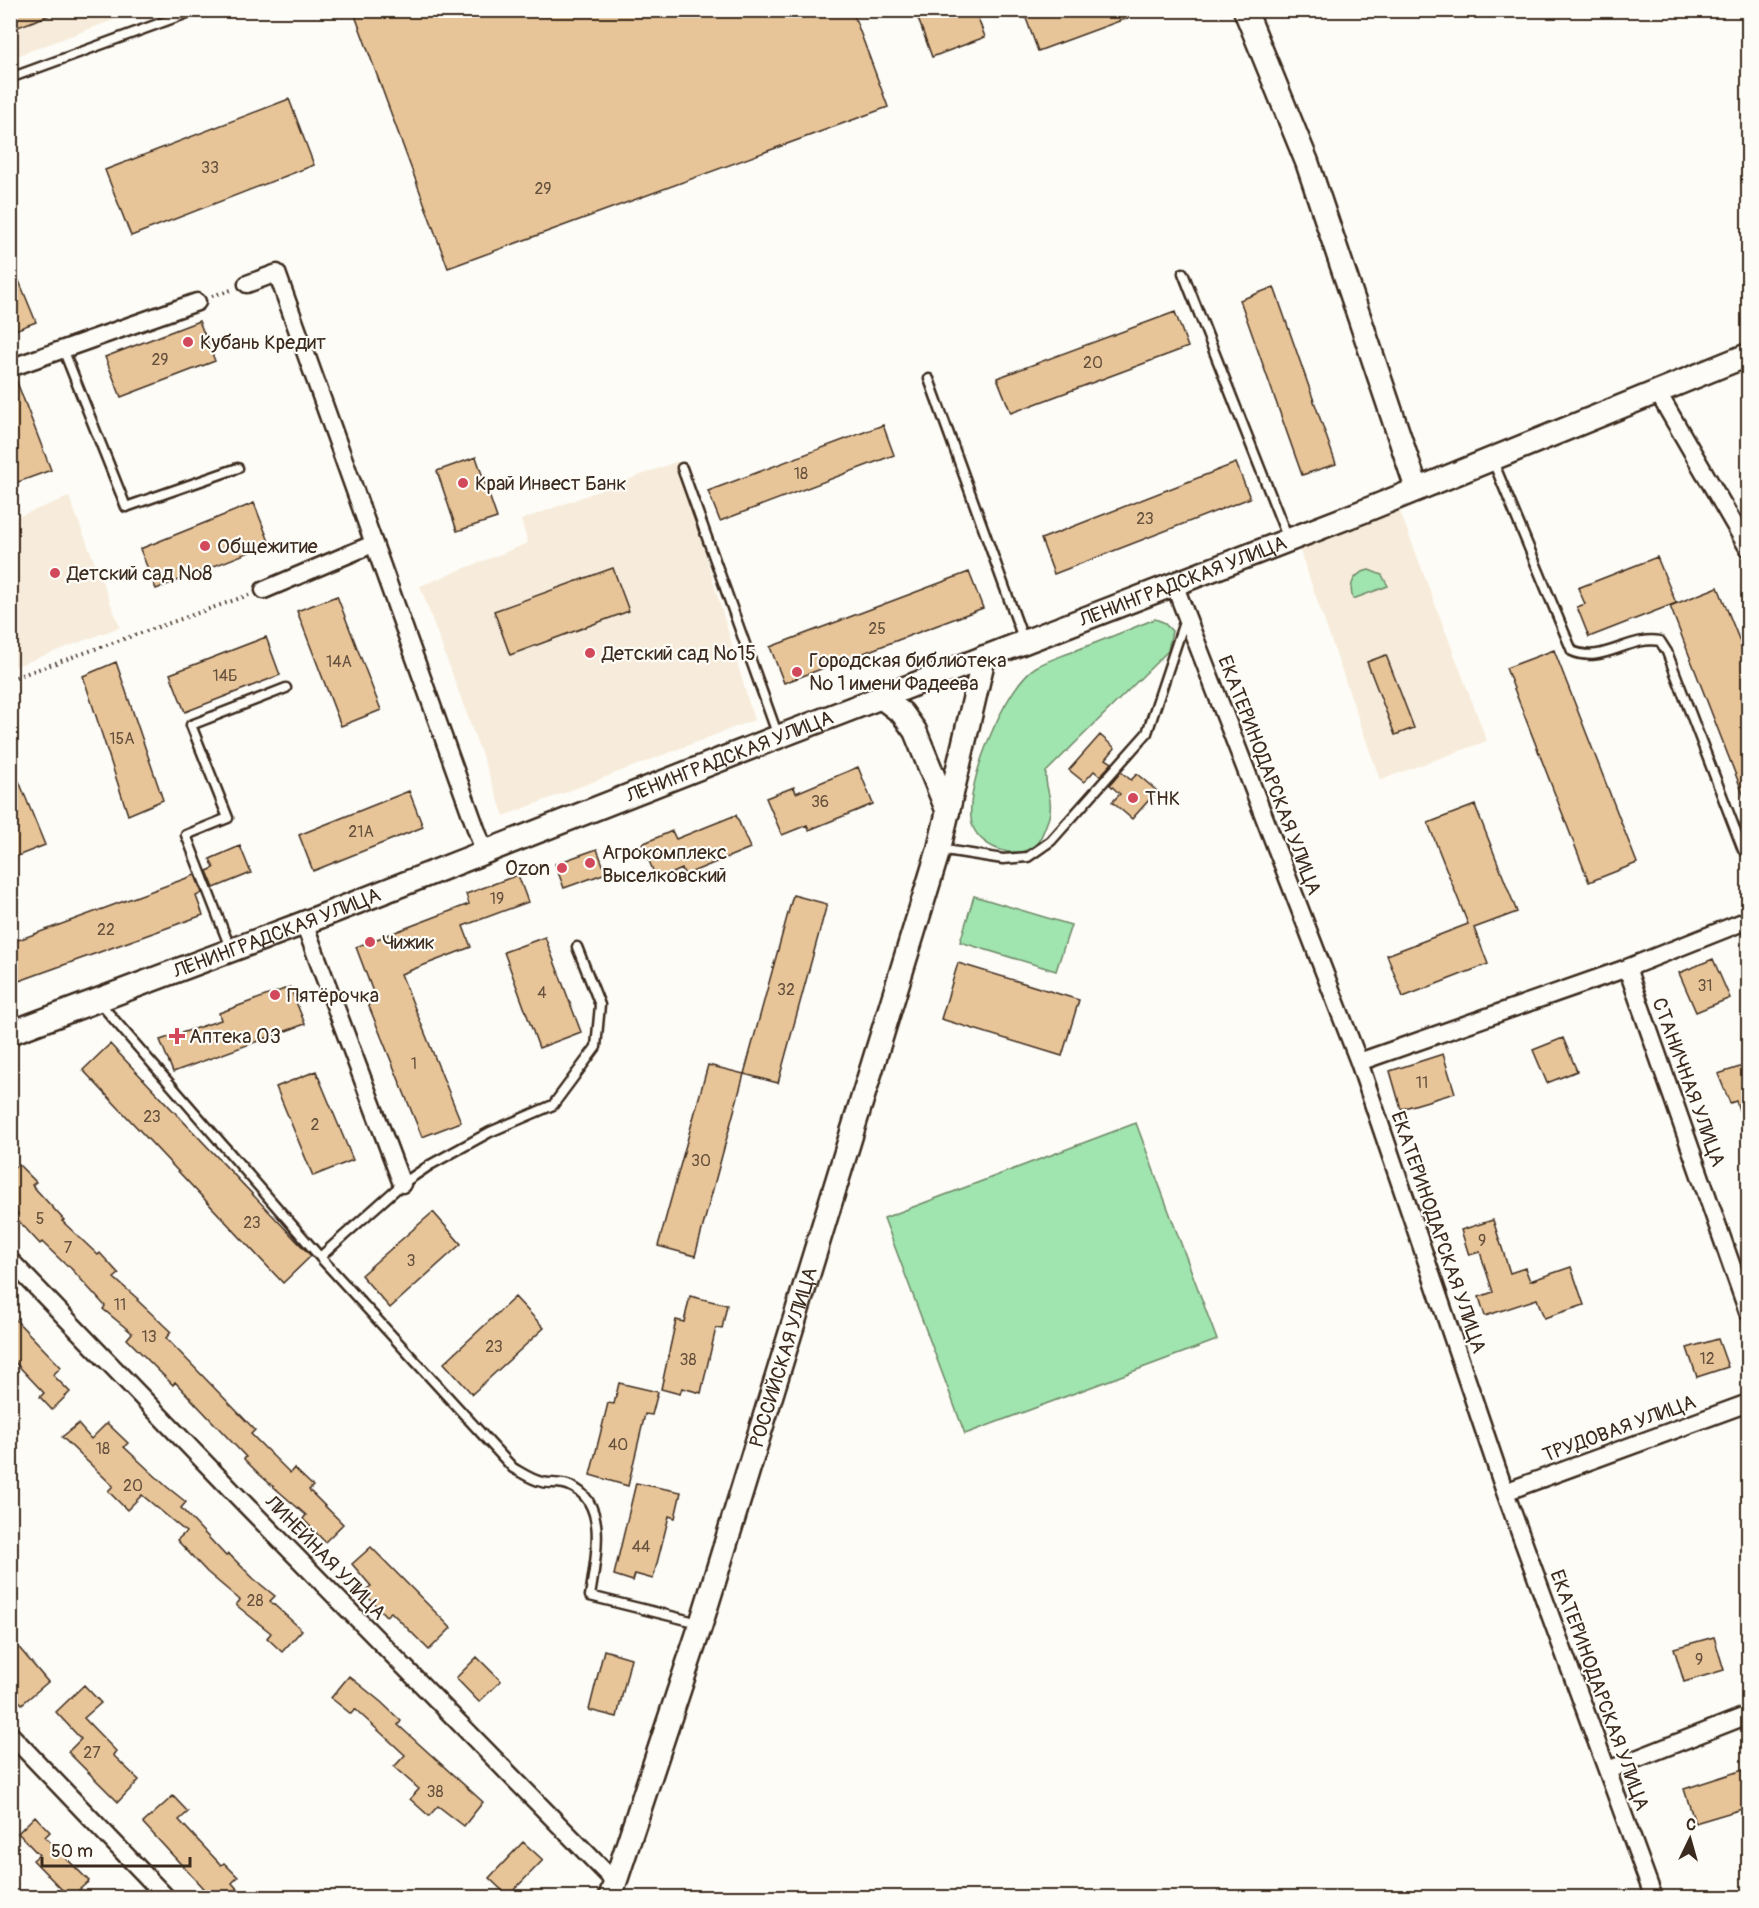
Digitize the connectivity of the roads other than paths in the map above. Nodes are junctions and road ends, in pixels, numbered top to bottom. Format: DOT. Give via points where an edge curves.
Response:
graph roads {
  1 [pos="196,10"];
  2 [pos="1245,10"];
  3 [pos="10,78"];
  4 [pos="1183,273"];
  5 [pos="247,284"];
  6 [pos="197,302"];
  7 [pos="63,349"];
  8 [pos="1749,355"];
  9 [pos="10,368"];
  10 [pos="929,379"];
  11 [pos="1657,391"];
  12 [pos="1492,458"];
  13 [pos="238,468"];
  14 [pos="682,468"];
  15 [pos="1417,489"];
  16 [pos="1288,539"];
  17 [pos="373,544"];
  18 [pos="1749,548"];
  19 [pos="1174,584"];
  20 [pos="264,590"];
  21 [pos="1186,615"];
  22 [pos="1024,642"];
  23 [pos="984,657"];
  24 [pos="286,688"];
  25 [pos="881,697"];
  26 [pos="778,737"];
  27 [pos="948,812"];
  28 [pos="939,849"];
  29 [pos="1743,850"];
  30 [pos="484,851"];
  31 [pos="1749,920"];
  32 [pos="304,923"];
  33 [pos="577,947"];
  34 [pos="231,950"];
  35 [pos="1627,968"];
  36 [pos="98,1000"];
  37 [pos="10,1033"];
  38 [pos="1359,1062"];
  39 [pos="402,1184"];
  40 [pos="320,1257"];
  41 [pos="10,1260"];
  42 [pos="1749,1312"];
  43 [pos="1749,1403"];
  44 [pos="1505,1492"];
  45 [pos="701,1624"];
  46 [pos="1749,1715"];
  47 [pos="10,1734"];
  48 [pos="1608,1770"];
  49 [pos="612,1890"];
  50 [pos="167,1898"];
  51 [pos="1654,1898"];
  1 -- 3 [label="lane"];
  2 -- 15 [label="street" via="1307,162"];
  4 -- 16 [label="lane"];
  5 -- 17 [label="street" via="277,273"];
  6 -- 7 [label="street"];
  7 -- 9 [label="street"];
  7 -- 13 [label="lane" via="126,507"];
  8 -- 11 [label="street, ЛЕНИНГРАДСКАЯ УЛИЦА"];
  10 -- 22 [label="lane"];
  11 -- 12 [label="street, ЛЕНИНГРАДСКАЯ УЛИЦА"];
  11 -- 18 [label="street"];
  12 -- 15 [label="street, ЛЕНИНГРАДСКАЯ УЛИЦА"];
  12 -- 29 [label="lane" via="1572,651 1595,656 1640,641 1660,641"];
  14 -- 26 [label="lane"];
  15 -- 16 [label="street, ЛЕНИНГРАДСКАЯ УЛИЦА"];
  16 -- 19 [label="street, ЛЕНИНГРАДСКАЯ УЛИЦА"];
  17 -- 20 [label="street"];
  17 -- 30 [label="street"];
  19 -- 21 [label="street, ЕКАТЕРИНОДАРСКАЯ УЛИЦА"];
  19 -- 22 [label="street, ЛЕНИНГРАДСКАЯ УЛИЦА"];
  21 -- 28 [label="lane" via="1147,732 1051,842 1028,857 1003,859"];
  21 -- 38 [label="street, ЕКАТЕРИНОДАРСКАЯ УЛИЦА"];
  22 -- 23 [label="street, ЛЕНИНГРАДСКАЯ УЛИЦА"];
  23 -- 25 [label="street, ЛЕНИНГРАДСКАЯ УЛИЦА"];
  23 -- 27 [label="street, РОССИЙСКАЯ УЛИЦА"];
  24 -- 34 [label="lane" via="191,725 228,818 186,835"];
  25 -- 26 [label="street, ЛЕНИНГРАДСКАЯ УЛИЦА"];
  25 -- 27 [label="street" via="902,713 915,731"];
  26 -- 30 [label="street, ЛЕНИНГРАДСКАЯ УЛИЦА"];
  27 -- 28 [label="street, РОССИЙСКАЯ УЛИЦА"];
  28 -- 45 [label="street, РОССИЙСКАЯ УЛИЦА"];
  30 -- 32 [label="street, ЛЕНИНГРАДСКАЯ УЛИЦА"];
  31 -- 35 [label="street"];
  32 -- 34 [label="street, ЛЕНИНГРАДСКАЯ УЛИЦА"];
  32 -- 39 [label="street"];
  33 -- 39 [label="lane" via="600,1005 596,1047 554,1105 490,1132"];
  34 -- 36 [label="street, ЛЕНИНГРАДСКАЯ УЛИЦА"];
  35 -- 38 [label="street"];
  35 -- 42 [label="street, СТАНИЧНАЯ УЛИЦА"];
  36 -- 37 [label="street, ЛЕНИНГРАДСКАЯ УЛИЦА"];
  36 -- 40 [label="lane"];
  38 -- 44 [label="street, ЕКАТЕРИНОДАРСКАЯ УЛИЦА"];
  39 -- 40 [label="lane"];
  40 -- 45 [label="lane" via="513,1468 539,1482 566,1484 590,1500 598,1543 590,1596"];
  41 -- 49 [label="street, ЛИНЕЙНАЯ УЛИЦА"];
  43 -- 44 [label="street, ТРУДОВАЯ УЛИЦА"];
  44 -- 48 [label="street, ЕКАТЕРИНОДАРСКАЯ УЛИЦА"];
  45 -- 49 [label="street, РОССИЙСКАЯ УЛИЦА"];
  46 -- 48 [label="street"];
  47 -- 50 [label="street"];
  48 -- 51 [label="street, ЕКАТЕРИНОДАРСКАЯ УЛИЦА"];
}
